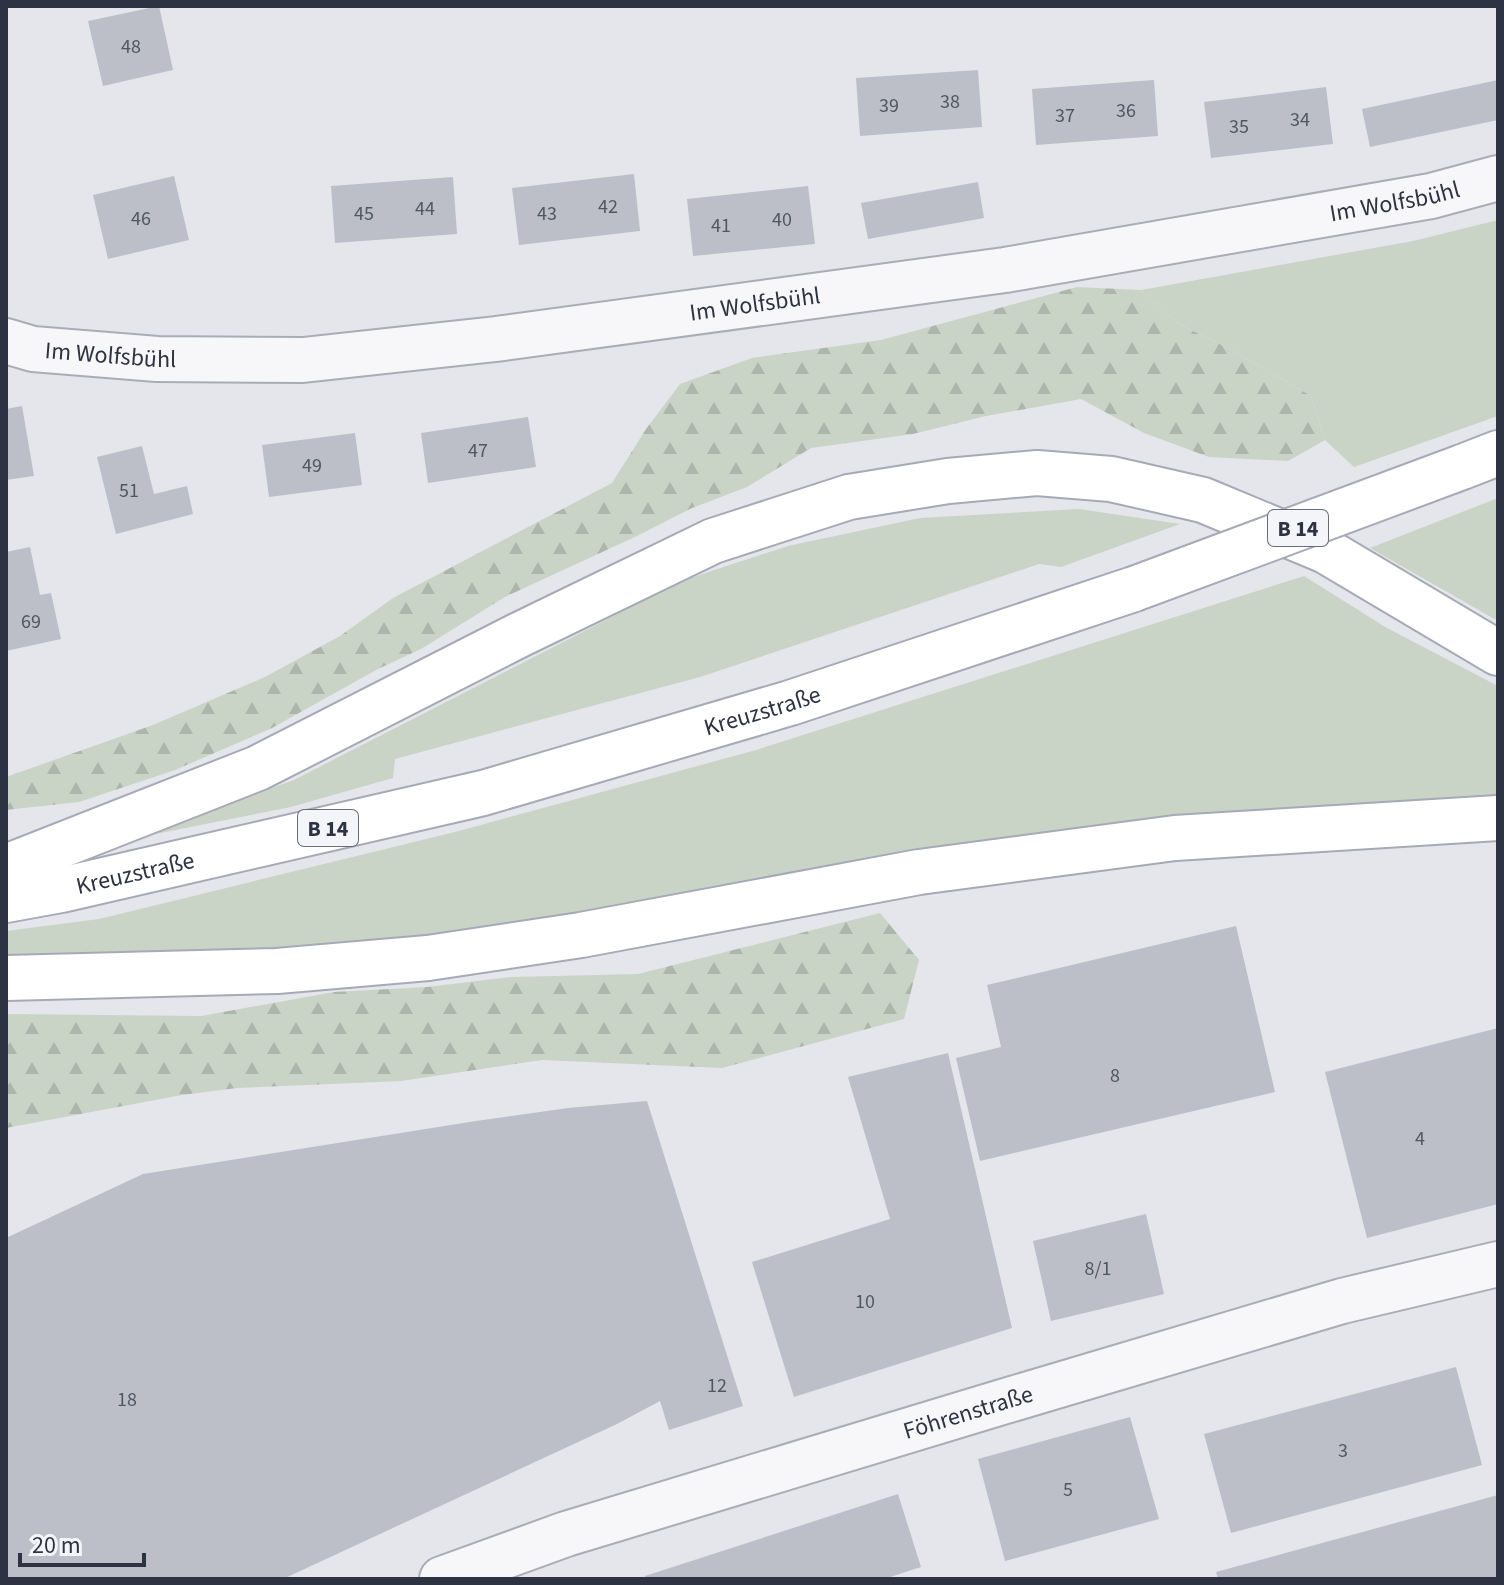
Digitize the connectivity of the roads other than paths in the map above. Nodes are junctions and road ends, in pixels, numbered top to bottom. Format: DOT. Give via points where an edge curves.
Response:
graph roads {
  1 [pos="1498,178"];
  2 [pos="6,341"];
  3 [pos="1480,460"];
  4 [pos="1498,653"];
  5 [pos="1498,818"];
  6 [pos="6,867"];
  7 [pos="6,900"];
  8 [pos="6,978"];
  9 [pos="1498,1264"];
  10 [pos="442,1579"];
  1 -- 2 [label="street, Im Wolfsbühl" via="1431,196 1005,270 422,347 303,360 157,359 33,349"];
  3 -- 7 [label="main road, Kreuzstraße / B 14, bridge" via="1134,589 790,703 483,793"];
  4 -- 6 [label="main road" via="1326,551 1203,500 1111,479 1037,473 948,481 849,497 713,541 258,768"];
  5 -- 8 [label="main road" via="1175,838 919,872 428,958 277,971"];
  9 -- 10 [label="street, Föhrenstraße" via="1342,1301 1016,1397 566,1534"];
}
